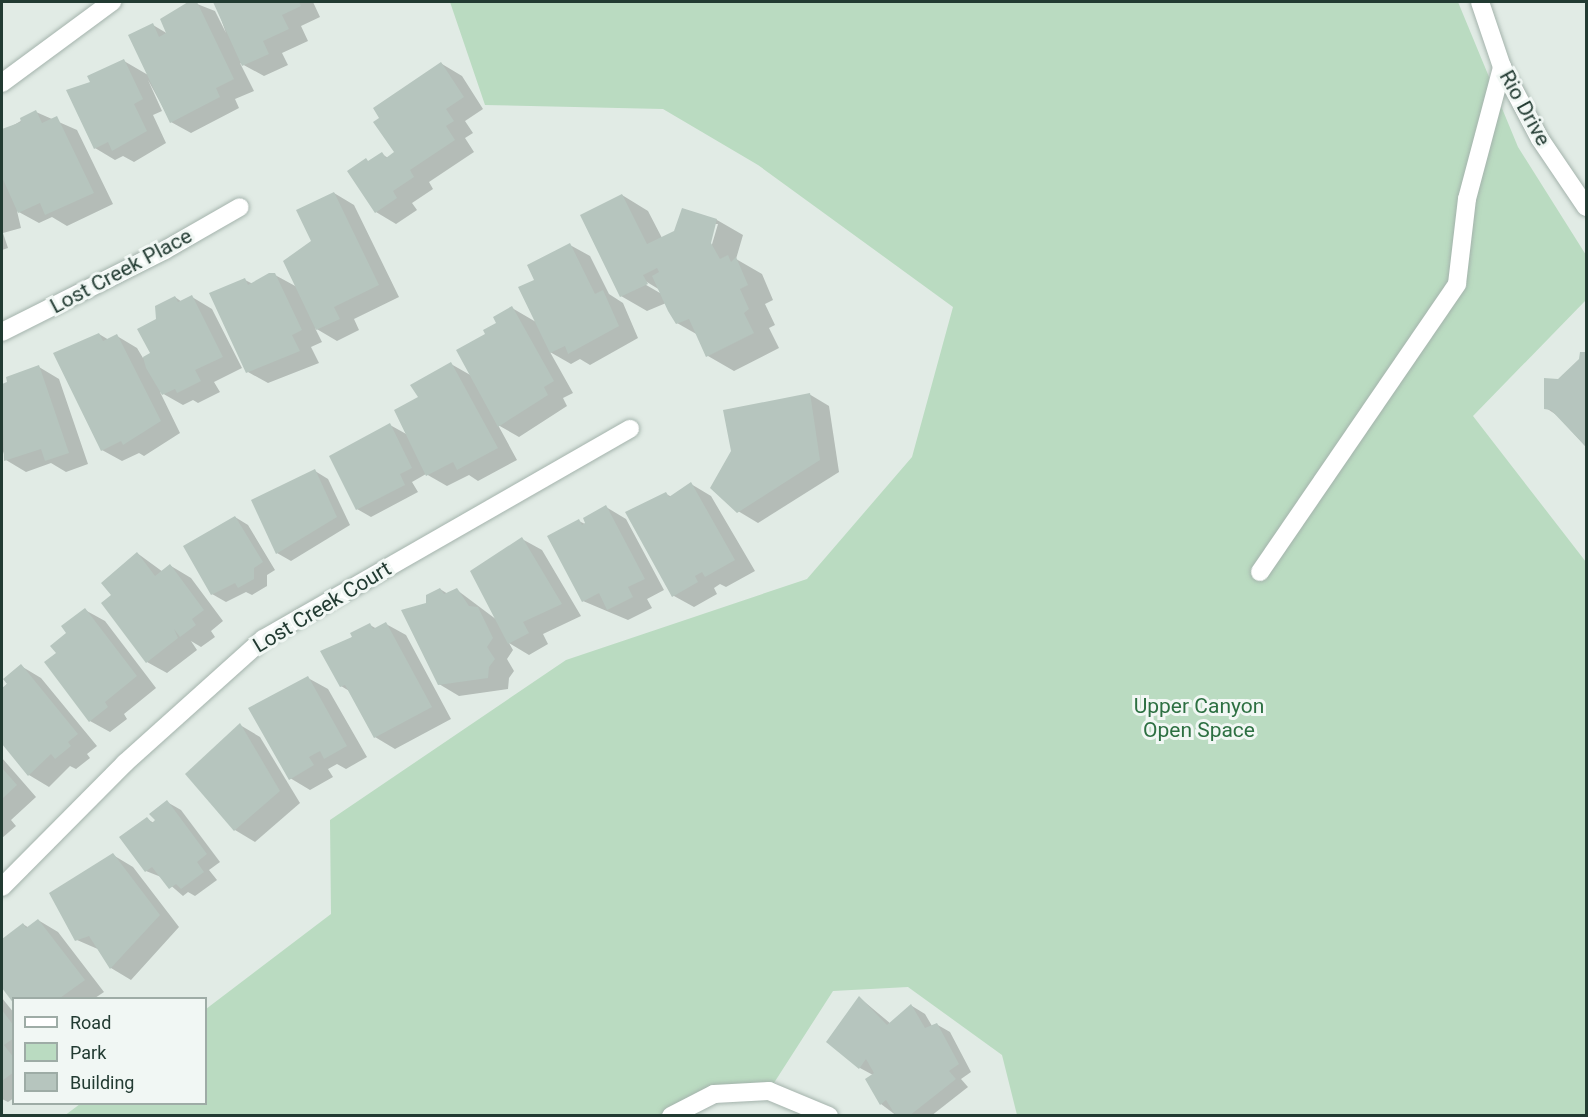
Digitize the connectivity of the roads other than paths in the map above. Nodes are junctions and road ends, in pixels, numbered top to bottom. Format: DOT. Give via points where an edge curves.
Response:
graph roads {
  1 [pos="112,2"];
  2 [pos="1480,2"];
  3 [pos="1502,67"];
  4 [pos="2,83"];
  5 [pos="240,207"];
  6 [pos="1587,207"];
  7 [pos="2,332"];
  8 [pos="630,429"];
  9 [pos="1260,572"];
  10 [pos="2,887"];
  11 [pos="671,1116"];
  12 [pos="830,1116"];
  1 -- 4 [label="street"];
  2 -- 3 [label="street, Rio Drive"];
  3 -- 6 [label="street, Rio Drive" via="1540,139"];
  3 -- 9 [label="street" via="1467,199 1457,284"];
  5 -- 7 [label="street, Lost Creek Place" via="165,250"];
  8 -- 10 [label="street, Lost Creek Court" via="263,639 125,763"];
  11 -- 12 [label="street" via="714,1094 770,1091"];
}
